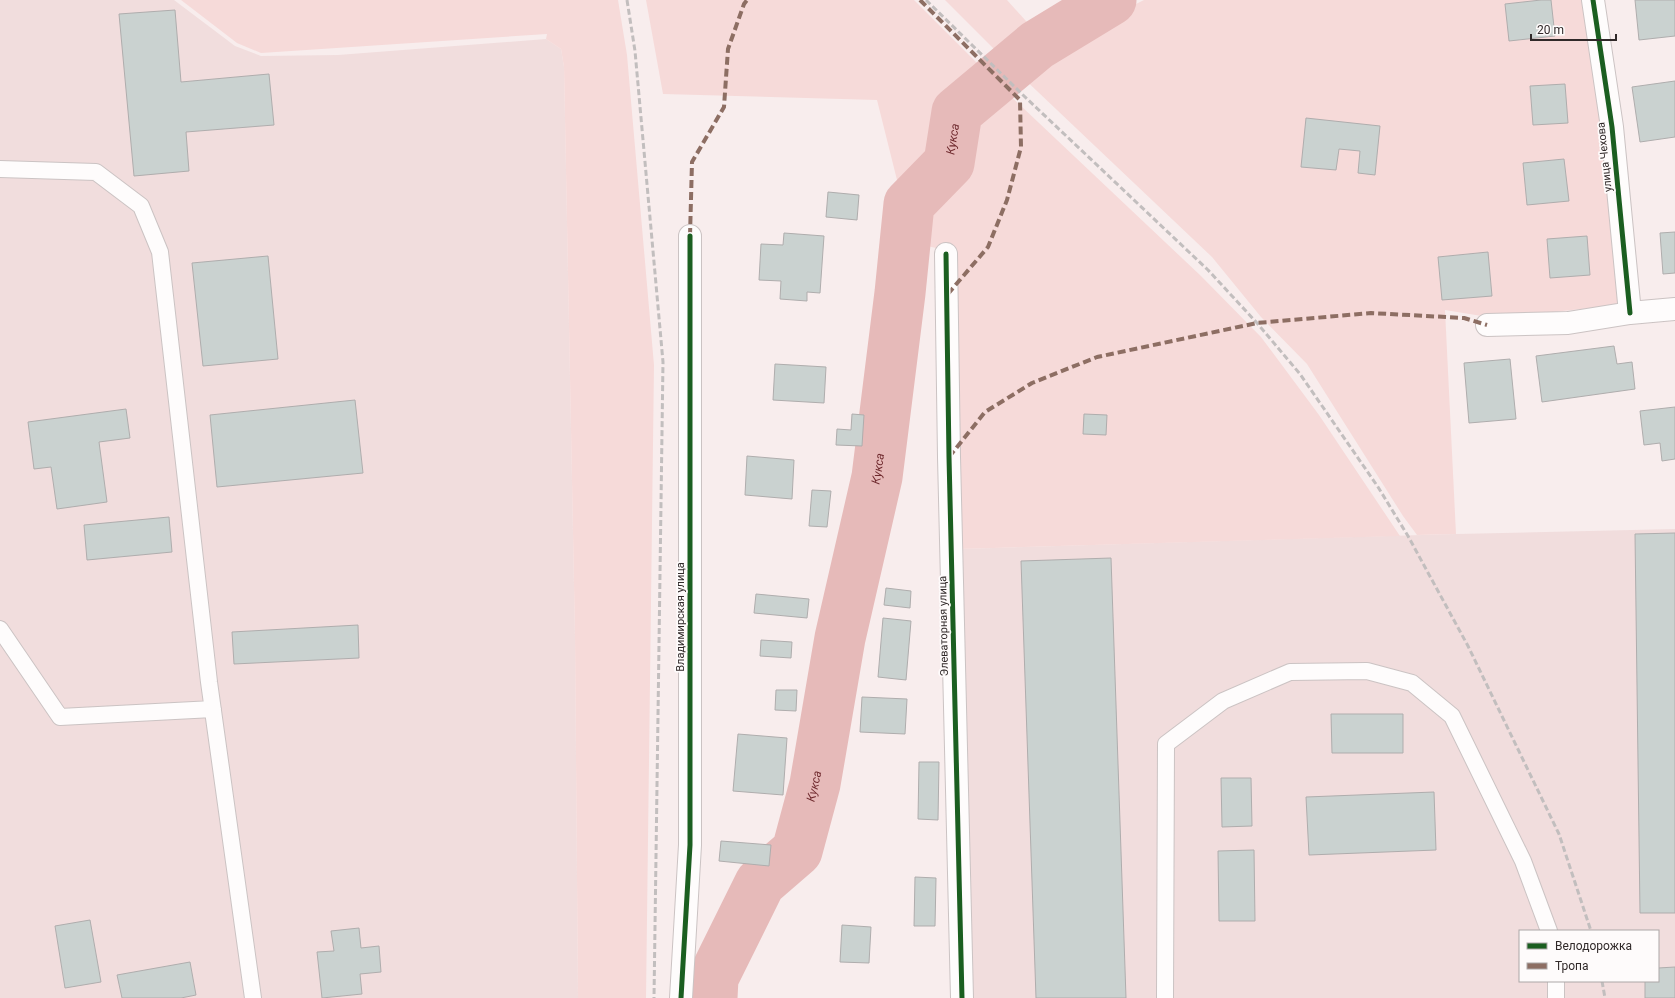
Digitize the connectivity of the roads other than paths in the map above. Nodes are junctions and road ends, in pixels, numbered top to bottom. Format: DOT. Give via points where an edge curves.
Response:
graph roads {
  1 [pos="1593,0"];
  2 [pos="0,168"];
  3 [pos="690,236"];
  4 [pos="946,254"];
  5 [pos="1675,309"];
  6 [pos="1630,313"];
  7 [pos="1487,325"];
  8 [pos="0,629"];
  9 [pos="213,708"];
  10 [pos="1549,930"];
  11 [pos="1556,982"];
  12 [pos="253,998"];
  13 [pos="681,998"];
  14 [pos="962,998"];
  15 [pos="1165,998"];
  16 [pos="1556,998"];
  1 -- 6 [label="street, улица Чехова" via="1612,127"];
  2 -- 9 [label="lane" via="96,172 141,206 160,252"];
  3 -- 13 [label="street, Владимирская улица" via="690,845"];
  4 -- 14 [label="street, Элеваторная улица"];
  5 -- 6 [label="street"];
  6 -- 7 [label="street" via="1568,323"];
  8 -- 9 [label="lane" via="60,716"];
  9 -- 12 [label="lane"];
  10 -- 15 [label="lane" via="1523,861 1452,716 1412,684 1367,671 1290,672 1223,701 1166,744"];
  11 -- 16 [label="lane"];
}
